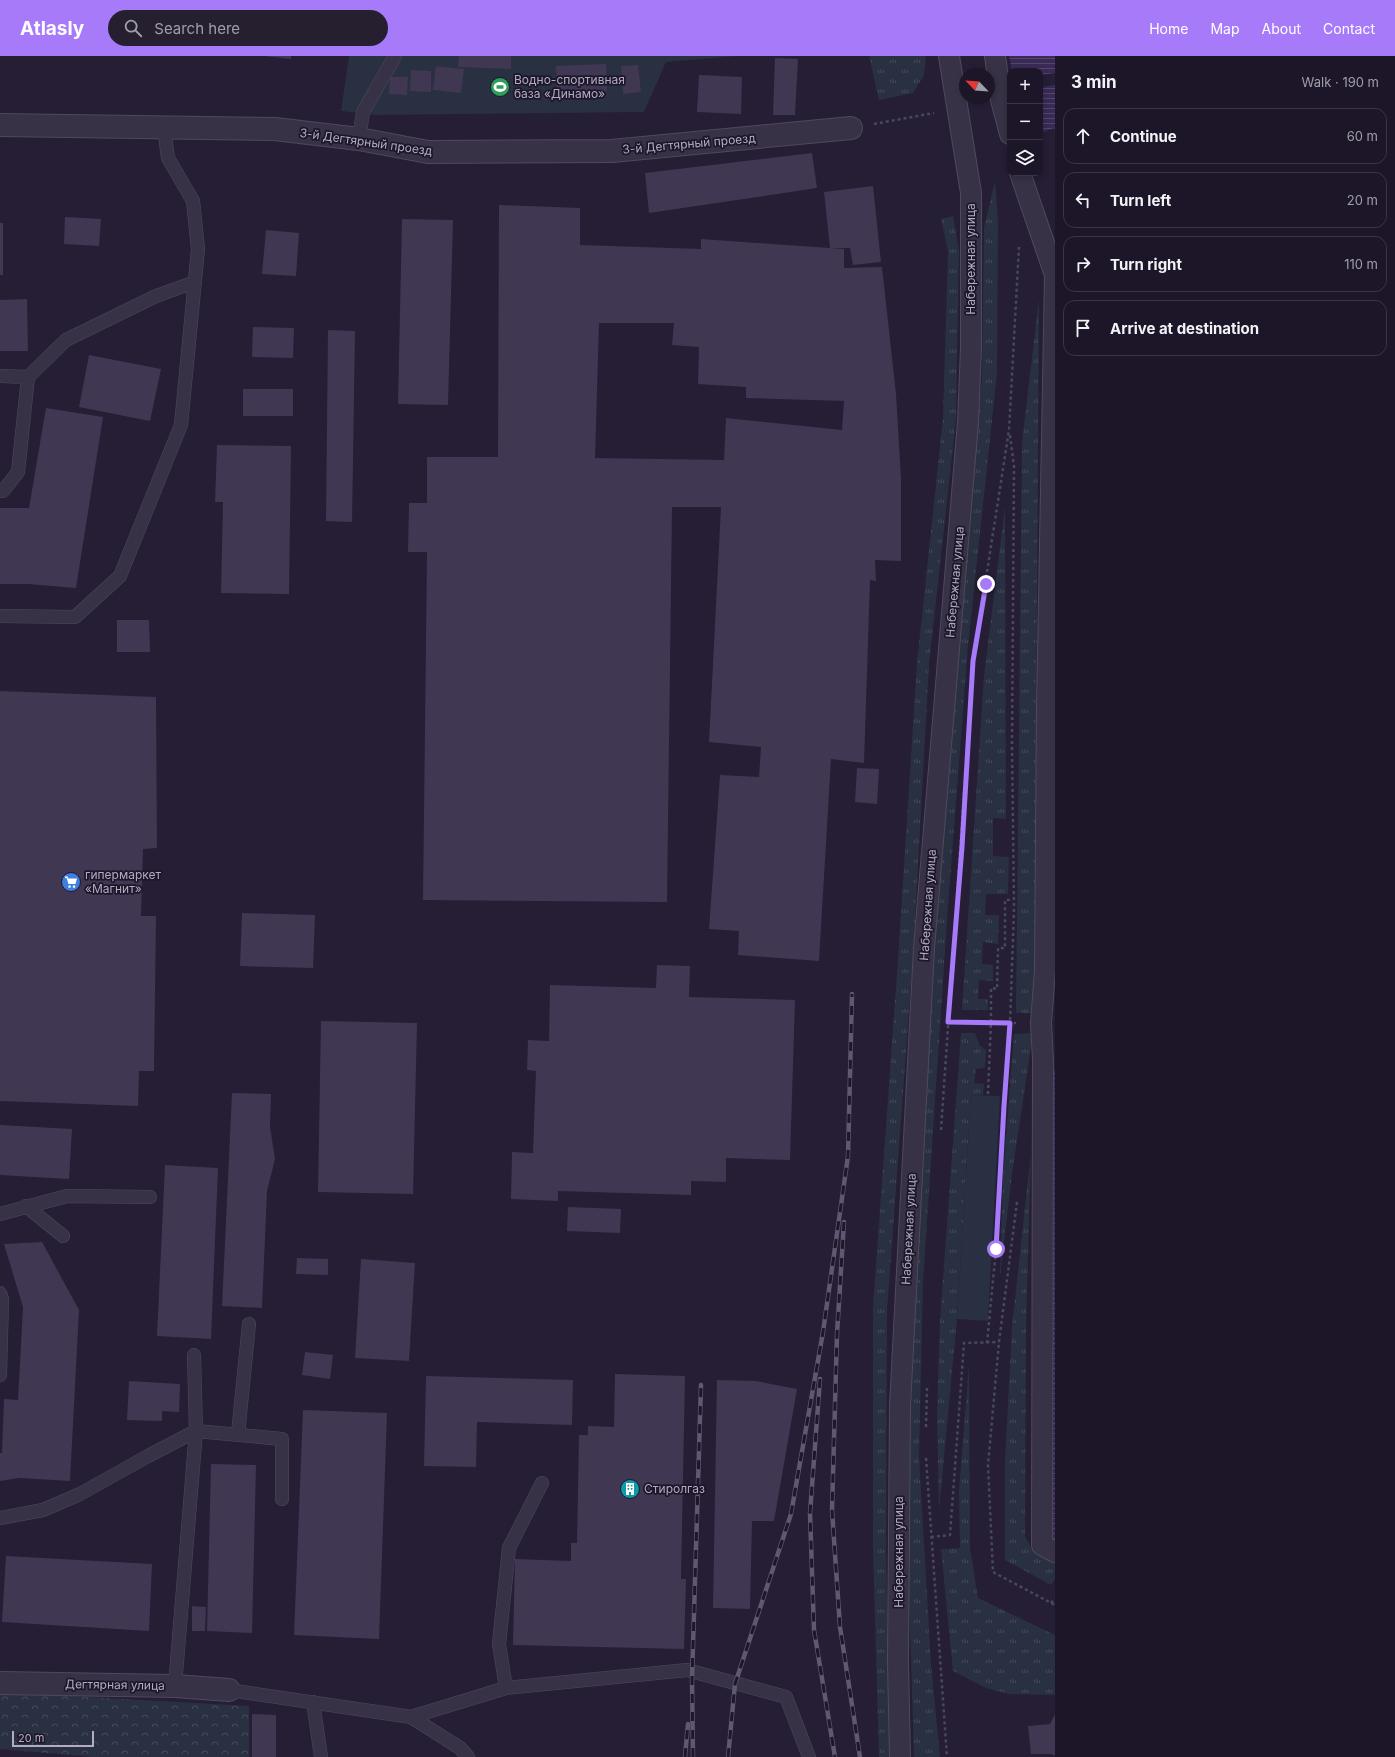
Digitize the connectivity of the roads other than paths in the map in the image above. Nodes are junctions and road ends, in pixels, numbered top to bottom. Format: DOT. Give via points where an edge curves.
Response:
graph roads {
  1 [pos="395,56"];
  2 [pos="949,56"];
  3 [pos="995,56"];
  4 [pos="1007,123"];
  5 [pos="0,125"];
  6 [pos="164,128"];
  7 [pos="851,128"];
  8 [pos="359,139"];
  9 [pos="1021,176"];
  10 [pos="195,282"];
  11 [pos="0,376"];
  12 [pos="28,377"];
  13 [pos="0,490"];
  14 [pos="0,616"];
  15 [pos="150,1196"];
  16 [pos="26,1206"];
  17 [pos="0,1214"];
  18 [pos="63,1236"];
  19 [pos="0,1293"];
  20 [pos="249,1324"];
  21 [pos="194,1354"];
  22 [pos="0,1375"];
  23 [pos="196,1431"];
  24 [pos="238,1434"];
  25 [pos="542,1483"];
  26 [pos="282,1499"];
  27 [pos="0,1518"];
  28 [pos="1055,1552"];
  29 [pos="0,1683"];
  30 [pos="174,1686"];
  31 [pos="506,1688"];
  32 [pos="229,1690"];
  33 [pos="313,1702"];
  34 [pos="411,1717"];
  35 [pos="321,1757"];
  36 [pos="468,1757"];
  37 [pos="809,1757"];
  38 [pos="900,1757"];
  1 -- 8 [label="lane" via="363,112"];
  2 -- 38 [label="street, Набережная улица" via="971,193 971,348 967,430 924,948 900,1405"];
  3 -- 4 [label="street"];
  5 -- 6 [label="street, 3-й Дегтярный проезд"];
  6 -- 8 [label="street, 3-й Дегтярный проезд" via="275,129"];
  6 -- 10 [label="lane" via="168,158 193,201 198,249"];
  7 -- 8 [label="street, 3-й Дегтярный проезд" via="612,151 428,152"];
  9 -- 28 [label="street" via="1055,275 1045,970 1041,1023 1042,1545"];
  10 -- 12 [label="lane" via="156,296 66,340"];
  10 -- 14 [label="lane" via="180,425 120,576 75,617"];
  11 -- 12 [label="lane"];
  12 -- 13 [label="lane" via="18,472 3,491"];
  15 -- 16 [label="lane" via="67,1196"];
  16 -- 17 [label="lane"];
  16 -- 18 [label="lane"];
  19 -- 22 [label="lane"];
  20 -- 24 [label="lane"];
  21 -- 23 [label="lane"];
  23 -- 24 [label="lane"];
  23 -- 27 [label="lane" via="80,1494 42,1510"];
  23 -- 30 [label="lane"];
  24 -- 26 [label="lane" via="282,1438"];
  25 -- 31 [label="lane" via="509,1548 499,1644"];
  29 -- 30 [label="street, Дегтярная улица"];
  30 -- 32 [label="street, Дегтярная улица"];
  31 -- 34 [label="lane"];
  31 -- 37 [label="lane" via="687,1670 786,1697"];
  32 -- 33 [label="lane"];
  33 -- 34 [label="lane"];
  33 -- 35 [label="lane"];
  34 -- 36 [label="lane" via="460,1748"];
}
